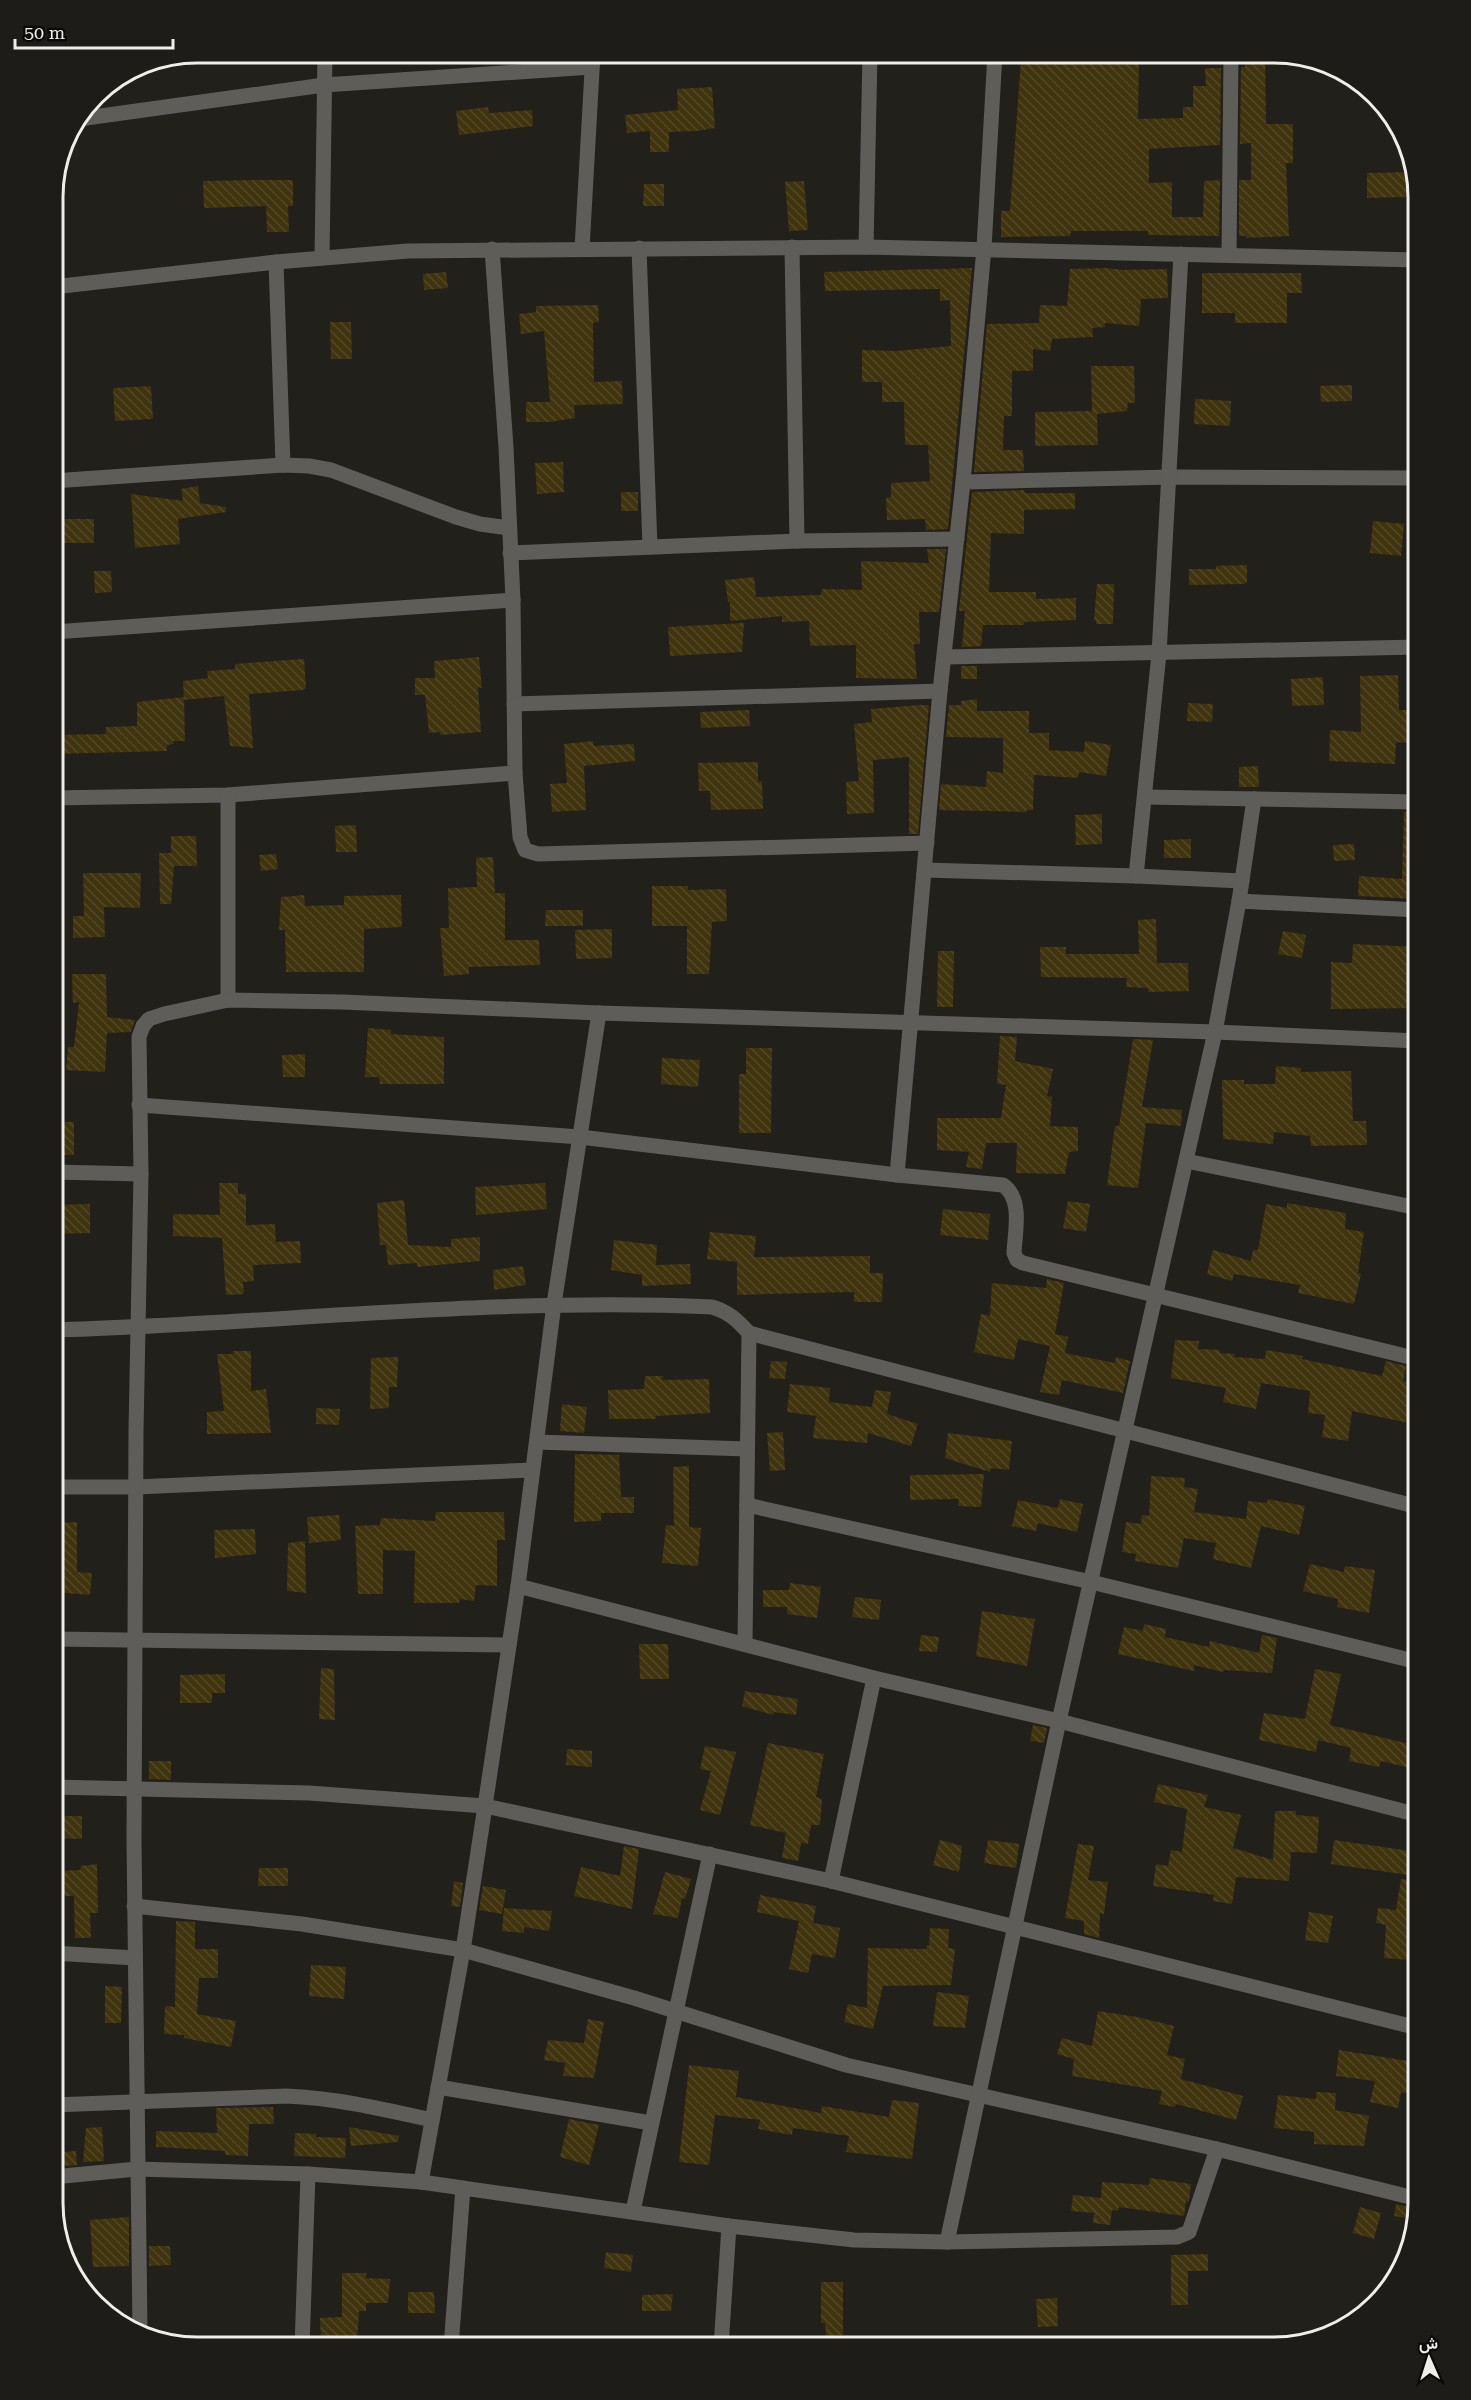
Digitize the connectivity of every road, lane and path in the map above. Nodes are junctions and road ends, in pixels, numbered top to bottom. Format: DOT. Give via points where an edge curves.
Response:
graph roads {
  1 [pos="324,63"];
  2 [pos="560,63"];
  3 [pos="592,63"];
  4 [pos="870,63"];
  5 [pos="994,63"];
  6 [pos="1231,63"];
  7 [pos="324,85"];
  8 [pos="91,116"];
  9 [pos="792,247"];
  10 [pos="866,247"];
  11 [pos="639,248"];
  12 [pos="984,248"];
  13 [pos="492,249"];
  14 [pos="582,249"];
  15 [pos="1181,254"];
  16 [pos="1229,255"];
  17 [pos="322,258"];
  18 [pos="1408,260"];
  19 [pos="276,262"];
  20 [pos="63,286"];
  21 [pos="284,465"];
  22 [pos="1171,477"];
  23 [pos="1408,477"];
  24 [pos="63,480"];
  25 [pos="963,482"];
  26 [pos="509,528"];
  27 [pos="957,539"];
  28 [pos="797,542"];
  29 [pos="650,547"];
  30 [pos="510,553"];
  31 [pos="513,600"];
  32 [pos="63,631"];
  33 [pos="1408,647"];
  34 [pos="1159,654"];
  35 [pos="945,657"];
  36 [pos="940,691"];
  37 [pos="514,704"];
  38 [pos="515,773"];
  39 [pos="228,795"];
  40 [pos="1145,797"];
  41 [pos="63,798"];
  42 [pos="1254,799"];
  43 [pos="1408,802"];
  44 [pos="927,843"];
  45 [pos="925,870"];
  46 [pos="1137,876"];
  47 [pos="1242,882"];
  48 [pos="1239,901"];
  49 [pos="1408,909"];
  50 [pos="228,1000"];
  51 [pos="599,1013"];
  52 [pos="911,1024"];
  53 [pos="1215,1032"];
  54 [pos="1408,1041"];
  55 [pos="139,1105"];
  56 [pos="580,1137"];
  57 [pos="1186,1161"];
  58 [pos="63,1172"];
  59 [pos="141,1174"];
  60 [pos="897,1175"];
  61 [pos="1408,1206"];
  62 [pos="1157,1295"];
  63 [pos="554,1304"];
  64 [pos="137,1327"];
  65 [pos="63,1330"];
  66 [pos="748,1333"];
  67 [pos="1408,1356"];
  68 [pos="1124,1431"];
  69 [pos="537,1442"];
  70 [pos="747,1449"];
  71 [pos="532,1470"];
  72 [pos="63,1487"];
  73 [pos="136,1487"];
  74 [pos="1408,1504"];
  75 [pos="747,1505"];
  76 [pos="1091,1582"];
  77 [pos="518,1586"];
  78 [pos="63,1639"];
  79 [pos="136,1640"];
  80 [pos="745,1643"];
  81 [pos="509,1646"];
  82 [pos="1408,1659"];
  83 [pos="874,1678"];
  84 [pos="1059,1721"];
  85 [pos="63,1787"];
  86 [pos="135,1788"];
  87 [pos="486,1806"];
  88 [pos="1408,1812"];
  89 [pos="710,1854"];
  90 [pos="831,1881"];
  91 [pos="134,1906"];
  92 [pos="1015,1927"];
  93 [pos="463,1950"];
  94 [pos="63,1954"];
  95 [pos="135,1958"];
  96 [pos="677,2013"];
  97 [pos="1408,2025"];
  98 [pos="438,2087"];
  99 [pos="979,2096"];
  100 [pos="136,2103"];
  101 [pos="63,2105"];
  102 [pos="432,2120"];
  103 [pos="651,2123"];
  104 [pos="1217,2149"];
  105 [pos="137,2169"];
  106 [pos="308,2174"];
  107 [pos="63,2176"];
  108 [pos="421,2182"];
  109 [pos="463,2188"];
  110 [pos="1408,2196"];
  111 [pos="633,2211"];
  112 [pos="729,2226"];
  113 [pos="947,2242"];
  114 [pos="140,2324"];
  115 [pos="302,2337"];
  116 [pos="452,2337"];
  117 [pos="722,2337"];
  1 -- 7 [label="street"];
  2 -- 7 [label="street"];
  3 -- 14 [label="street"];
  4 -- 10 [label="street"];
  5 -- 12 [label="street"];
  6 -- 16 [label="street"];
  7 -- 8 [label="street"];
  7 -- 17 [label="street"];
  9 -- 10 [label="street"];
  9 -- 11 [label="street"];
  9 -- 28 [label="street"];
  10 -- 12 [label="street"];
  11 -- 14 [label="street"];
  11 -- 29 [label="street"];
  12 -- 15 [label="street"];
  12 -- 25 [label="street"];
  13 -- 14 [label="street"];
  13 -- 17 [label="street"];
  13 -- 26 [label="street"];
  15 -- 16 [label="street"];
  15 -- 22 [label="street"];
  16 -- 18 [label="street"];
  17 -- 19 [label="street"];
  19 -- 20 [label="street"];
  19 -- 21 [label="street"];
  21 -- 24 [label="street"];
  21 -- 26 [label="street" via="331,470 456,517"];
  22 -- 23 [label="street"];
  22 -- 25 [label="street"];
  22 -- 34 [label="street"];
  25 -- 27 [label="street"];
  26 -- 30 [label="street"];
  27 -- 28 [label="street"];
  27 -- 35 [label="street"];
  28 -- 29 [label="street"];
  29 -- 30 [label="street"];
  30 -- 31 [label="street"];
  31 -- 32 [label="street"];
  31 -- 37 [label="street"];
  33 -- 34 [label="street"];
  34 -- 35 [label="street"];
  34 -- 40 [label="street"];
  35 -- 36 [label="street"];
  36 -- 37 [label="street"];
  36 -- 44 [label="street"];
  37 -- 38 [label="street"];
  38 -- 39 [label="street"];
  38 -- 44 [label="street" via="520,837 525,850 538,854"];
  39 -- 41 [label="street"];
  39 -- 50 [label="street"];
  40 -- 42 [label="street"];
  40 -- 46 [label="street"];
  42 -- 43 [label="street"];
  42 -- 47 [label="street"];
  44 -- 45 [label="street"];
  45 -- 46 [label="street"];
  45 -- 52 [label="street"];
  46 -- 47 [label="street"];
  47 -- 48 [label="street"];
  48 -- 49 [label="street"];
  48 -- 53 [label="street"];
  50 -- 51 [label="street"];
  50 -- 55 [label="street" via="164,1014 149,1019 143,1026"];
  51 -- 52 [label="street"];
  51 -- 56 [label="street"];
  52 -- 53 [label="street"];
  52 -- 60 [label="street"];
  53 -- 54 [label="street"];
  53 -- 57 [label="street"];
  55 -- 56 [label="street"];
  55 -- 59 [label="street"];
  56 -- 60 [label="street"];
  56 -- 63 [label="street"];
  57 -- 61 [label="street"];
  57 -- 62 [label="street"];
  58 -- 59 [label="street"];
  59 -- 64 [label="street"];
  60 -- 62 [label="street" via="1003,1185 1016,1200 1017,1260"];
  62 -- 67 [label="street"];
  62 -- 68 [label="street"];
  63 -- 64 [label="street"];
  63 -- 66 [label="street" via="712,1307 737,1319"];
  63 -- 69 [label="street"];
  64 -- 65 [label="street"];
  64 -- 73 [label="street"];
  66 -- 68 [label="street"];
  66 -- 70 [label="street"];
  68 -- 74 [label="street"];
  68 -- 76 [label="street"];
  69 -- 70 [label="street"];
  69 -- 71 [label="street"];
  70 -- 75 [label="street"];
  71 -- 73 [label="street"];
  71 -- 77 [label="street"];
  72 -- 73 [label="street"];
  73 -- 79 [label="street"];
  75 -- 76 [label="street"];
  75 -- 80 [label="street"];
  76 -- 82 [label="street"];
  76 -- 84 [label="street"];
  77 -- 80 [label="street"];
  77 -- 81 [label="street"];
  78 -- 79 [label="street"];
  79 -- 81 [label="street"];
  79 -- 86 [label="street"];
  80 -- 83 [label="street"];
  81 -- 87 [label="street"];
  83 -- 84 [label="street"];
  83 -- 90 [label="street"];
  84 -- 88 [label="street"];
  84 -- 92 [label="street"];
  85 -- 86 [label="street"];
  86 -- 87 [label="street" via="309,1793"];
  86 -- 91 [label="street"];
  87 -- 89 [label="street"];
  87 -- 93 [label="street"];
  89 -- 90 [label="street"];
  89 -- 96 [label="street"];
  90 -- 92 [label="street"];
  91 -- 93 [label="street" via="302,1924"];
  91 -- 95 [label="street"];
  92 -- 97 [label="street"];
  92 -- 99 [label="street"];
  93 -- 96 [label="street"];
  93 -- 98 [label="street"];
  94 -- 95 [label="street"];
  95 -- 100 [label="street"];
  96 -- 99 [label="street" via="846,2065"];
  96 -- 103 [label="street"];
  98 -- 102 [label="street"];
  98 -- 103 [label="street"];
  99 -- 104 [label="street"];
  99 -- 113 [label="street"];
  100 -- 101 [label="street"];
  100 -- 102 [label="street" via="254,2096 319,2097"];
  100 -- 105 [label="street"];
  102 -- 108 [label="street"];
  103 -- 111 [label="street"];
  104 -- 110 [label="street"];
  104 -- 113 [label="street" via="1189,2232 1177,2237"];
  105 -- 106 [label="street"];
  105 -- 107 [label="street"];
  105 -- 114 [label="street"];
  106 -- 108 [label="street"];
  106 -- 115 [label="street"];
  108 -- 109 [label="street"];
  109 -- 111 [label="street"];
  109 -- 116 [label="street"];
  111 -- 112 [label="street"];
  112 -- 113 [label="street" via="854,2240"];
  112 -- 117 [label="street"];
}
